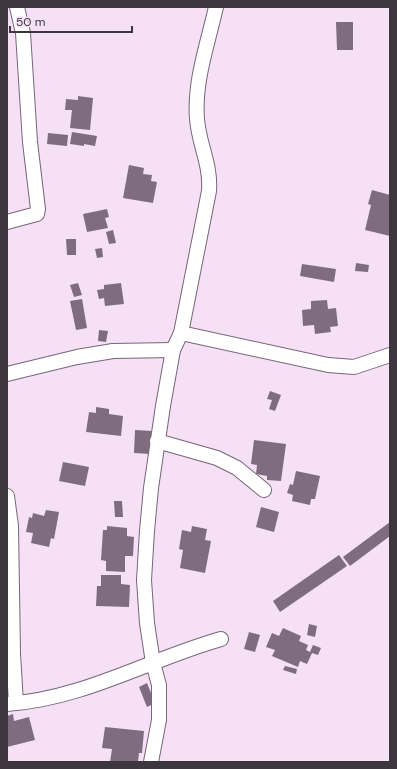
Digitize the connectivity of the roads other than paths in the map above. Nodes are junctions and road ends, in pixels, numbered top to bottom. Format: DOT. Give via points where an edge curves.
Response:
graph roads {
  1 [pos="17,7"];
  2 [pos="216,7"];
  3 [pos="7,222"];
  4 [pos="181,333"];
  5 [pos="173,350"];
  6 [pos="390,355"];
  7 [pos="7,374"];
  8 [pos="158,441"];
  9 [pos="264,490"];
  10 [pos="7,496"];
  11 [pos="221,639"];
  12 [pos="153,663"];
  13 [pos="11,704"];
  14 [pos="151,762"];
  1 -- 3 [label="street" via="23,33 30,142 38,206 37,214 34,216"];
  2 -- 4 [label="street" via="201,66 197,99 201,142 209,169 209,191"];
  4 -- 5 [label="street"];
  4 -- 6 [label="street" via="328,365 354,367"];
  5 -- 7 [label="street" via="113,351"];
  5 -- 8 [label="street"];
  8 -- 9 [label="street" via="217,458 237,468"];
  8 -- 12 [label="street" via="150,495 144,580"];
  10 -- 13 [label="street" via="11,526"];
  11 -- 12 [label="street"];
  12 -- 13 [label="street" via="61,695"];
  12 -- 14 [label="street" via="158,685 159,720"];
}
